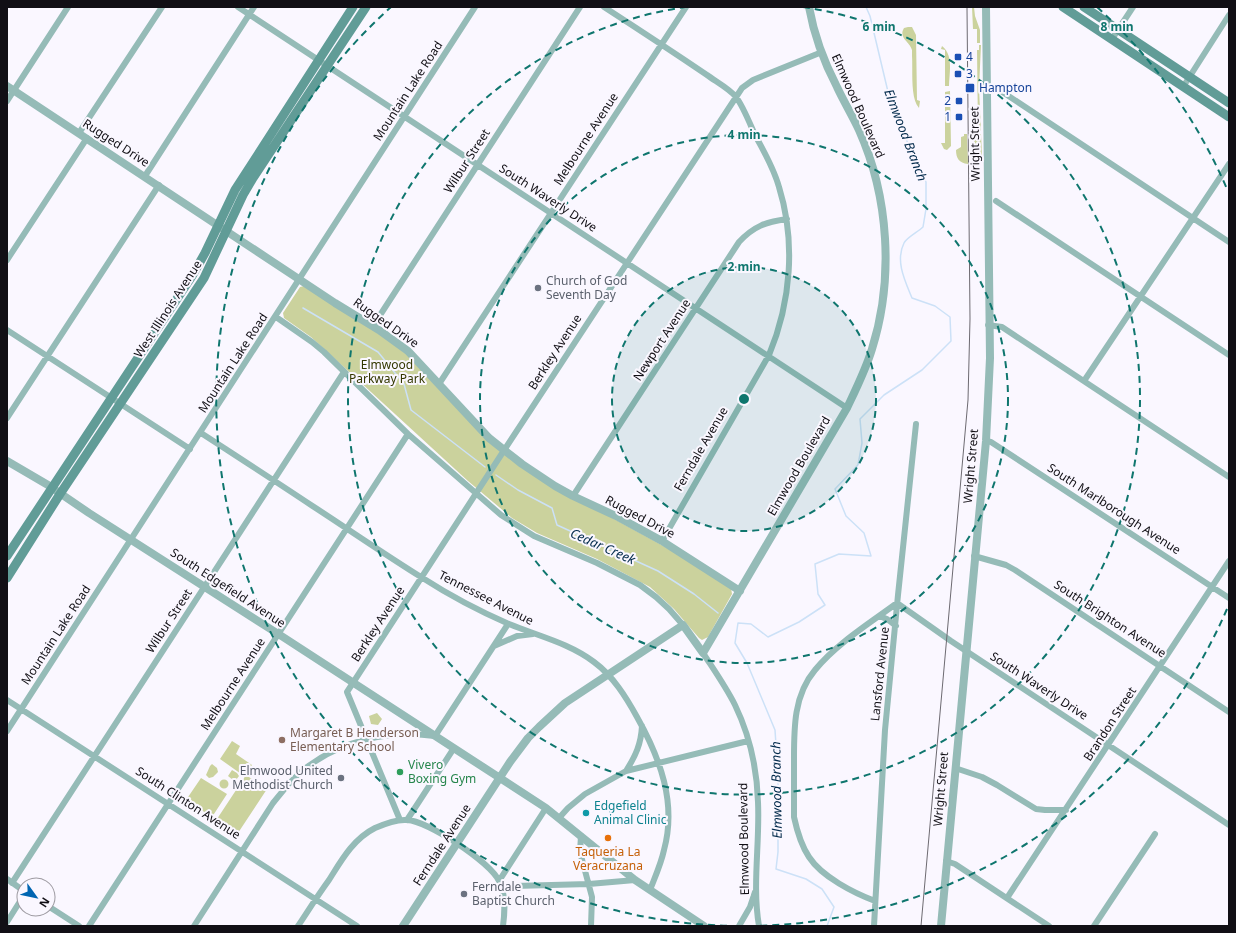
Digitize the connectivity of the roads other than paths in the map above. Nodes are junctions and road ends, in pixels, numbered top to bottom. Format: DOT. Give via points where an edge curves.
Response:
graph roads {
  1 [pos="68,7"];
  2 [pos="162,7"];
  3 [pos="238,7"];
  4 [pos="254,7"];
  5 [pos="353,7"];
  6 [pos="366,7"];
  7 [pos="475,7"];
  8 [pos="580,7"];
  9 [pos="604,7"];
  10 [pos="686,7"];
  11 [pos="809,7"];
  12 [pos="986,7"];
  13 [pos="1063,7"];
  14 [pos="1084,7"];
  15 [pos="1133,7"];
  16 [pos="249,15"];
  17 [pos="1229,15"];
  18 [pos="1118,30"];
  19 [pos="1112,39"];
  20 [pos="662,44"];
  21 [pos="822,52"];
  22 [pos="318,60"];
  23 [pos="327,66"];
  24 [pos="1189,77"];
  25 [pos="995,87"];
  26 [pos="1183,87"];
  27 [pos="10,88"];
  28 [pos="736,96"];
  29 [pos="7,101"];
  30 [pos="1229,103"];
  31 [pos="404,116"];
  32 [pos="1229,117"];
  33 [pos="79,133"];
  34 [pos="87,138"];
  35 [pos="267,138"];
  36 [pos="276,144"];
  37 [pos="478,164"];
  38 [pos="1229,164"];
  39 [pos="144,176"];
  40 [pos="159,185"];
  41 [pos="996,201"];
  42 [pos="551,213"];
  43 [pos="1192,218"];
  44 [pos="787,219"];
  45 [pos="218,225"];
  46 [pos="227,231"];
  47 [pos="1229,242"];
  48 [pos="7,260"];
  49 [pos="627,263"];
  50 [pos="299,279"];
  51 [pos="1140,297"];
  52 [pos="696,309"];
  53 [pos="167,314"];
  54 [pos="276,317"];
  55 [pos="176,319"];
  56 [pos="988,325"];
  57 [pos="373,326"];
  58 [pos="7,330"];
  59 [pos="769,355"];
  60 [pos="1229,355"];
  61 [pos="47,356"];
  62 [pos="344,372"];
  63 [pos="1084,380"];
  64 [pos="439,384"];
  65 [pos="112,398"];
  66 [pos="120,404"];
  67 [pos="847,408"];
  68 [pos="7,418"];
  69 [pos="916,424"];
  70 [pos="201,433"];
  71 [pos="408,434"];
  72 [pos="986,442"];
  73 [pos="190,449"];
  74 [pos="504,450"];
  75 [pos="7,461"];
  76 [pos="1229,477"];
  77 [pos="274,480"];
  78 [pos="52,488"];
  79 [pos="60,494"];
  80 [pos="476,494"];
  81 [pos="573,496"];
  82 [pos="347,529"];
  83 [pos="131,540"];
  84 [pos="662,540"];
  85 [pos="7,556"];
  86 [pos="974,556"];
  87 [pos="1229,561"];
  88 [pos="7,578"];
  89 [pos="422,578"];
  90 [pos="204,586"];
  91 [pos="1212,587"];
  92 [pos="740,591"];
  93 [pos="1229,598"];
  94 [pos="897,603"];
  95 [pos="879,616"];
  96 [pos="508,624"];
  97 [pos="683,625"];
  98 [pos="896,626"];
  99 [pos="279,634"];
  100 [pos="533,634"];
  101 [pos="493,647"];
  102 [pos="966,651"];
  103 [pos="703,653"];
  104 [pos="1161,666"];
  105 [pos="608,674"];
  106 [pos="353,683"];
  107 [pos="7,700"];
  108 [pos="21,709"];
  109 [pos="1229,712"];
  110 [pos="642,726"];
  111 [pos="7,731"];
  112 [pos="435,736"];
  113 [pos="367,739"];
  114 [pos="748,741"];
  115 [pos="1109,745"];
  116 [pos="454,748"];
  117 [pos="94,756"];
  118 [pos="659,762"];
  119 [pos="955,768"];
  120 [pos="626,770"];
  121 [pos="500,778"];
  122 [pos="168,804"];
  123 [pos="546,808"];
  124 [pos="1066,810"];
  125 [pos="559,818"];
  126 [pos="400,820"];
  127 [pos="407,820"];
  128 [pos="1229,825"];
  129 [pos="1155,834"];
  130 [pos="581,836"];
  131 [pos="457,844"];
  132 [pos="242,851"];
  133 [pos="946,861"];
  134 [pos="635,880"];
  135 [pos="10,881"];
  136 [pos="499,881"];
  137 [pos="589,884"];
  138 [pos="502,888"];
  139 [pos="757,888"];
  140 [pos="650,890"];
  141 [pos="1007,898"];
  142 [pos="316,900"];
  143 [pos="876,901"];
  144 [pos="16,908"];
  145 [pos="56,911"];
  146 [pos="7,922"];
  147 [pos="79,926"];
  148 [pos="89,926"];
  149 [pos="194,926"];
  150 [pos="298,926"];
  151 [pos="357,926"];
  152 [pos="403,926"];
  153 [pos="503,926"];
  154 [pos="592,926"];
  155 [pos="704,926"];
  156 [pos="739,926"];
  157 [pos="759,926"];
  158 [pos="874,926"];
  159 [pos="941,926"];
  160 [pos="1049,926"];
  161 [pos="1094,926"];
  1 -- 27 [label="street"];
  2 -- 33 [label="street"];
  3 -- 16 [label="street, South Waverly Drive"];
  4 -- 16 [label="street"];
  5 -- 22 [label="main road, West Illinois Avenue"];
  6 -- 23 [label="main road, West Illinois Avenue"];
  7 -- 31 [label="street, Mountain Lake Road"];
  8 -- 37 [label="street, Wilbur Street"];
  9 -- 20 [label="street"];
  10 -- 20 [label="street, Melbourne Avenue"];
  11 -- 21 [label="street, Elmwood Boulevard"];
  12 -- 56 [label="street, Wright Street"];
  13 -- 19 [label="main road"];
  14 -- 18 [label="main road"];
  15 -- 18 [label="street"];
  16 -- 22 [label="street, South Waverly Drive"];
  16 -- 39 [label="street"];
  17 -- 24 [label="street"];
  18 -- 19 [label="street"];
  18 -- 24 [label="main road"];
  19 -- 26 [label="main road"];
  20 -- 28 [label="street"];
  20 -- 42 [label="street, Melbourne Avenue"];
  21 -- 28 [label="street, Berkley Avenue" via="753,80"];
  21 -- 67 [label="street, Elmwood Boulevard" via="868,155 879,191 884,227 885,270 878,329 872,350"];
  22 -- 23 [label="street, South Waverly Drive"];
  22 -- 35 [label="main road, West Illinois Avenue"];
  23 -- 31 [label="street, South Waverly Drive"];
  23 -- 36 [label="main road, West Illinois Avenue"];
  24 -- 26 [label="street"];
  24 -- 30 [label="main road"];
  25 -- 43 [label="street"];
  26 -- 32 [label="main road"];
  27 -- 29 [label="street"];
  27 -- 33 [label="street, Rugged Drive"];
  28 -- 44 [label="street, Ferndale Avenue" via="770,164 779,186"];
  28 -- 49 [label="street, Berkley Avenue"];
  31 -- 37 [label="street, South Waverly Drive"];
  31 -- 50 [label="street, Mountain Lake Road"];
  33 -- 34 [label="street, Rugged Drive"];
  34 -- 39 [label="street, Rugged Drive"];
  34 -- 48 [label="street"];
  35 -- 36 [label="main road"];
  35 -- 45 [label="main road, West Illinois Avenue" via="235,190"];
  36 -- 46 [label="main road, West Illinois Avenue" via="243,195"];
  37 -- 42 [label="street, South Waverly Drive"];
  37 -- 57 [label="street, Wilbur Street"];
  38 -- 43 [label="street"];
  39 -- 40 [label="street, Rugged Drive"];
  40 -- 45 [label="street, Rugged Drive"];
  40 -- 61 [label="street"];
  41 -- 51 [label="street"];
  42 -- 49 [label="street, South Waverly Drive"];
  42 -- 64 [label="street, Melbourne Avenue"];
  43 -- 47 [label="street"];
  43 -- 51 [label="street"];
  44 -- 52 [label="street, Newport Avenue" via="764,224 748,232"];
  44 -- 59 [label="street, Ferndale Avenue" via="789,259 785,303"];
  45 -- 46 [label="street, Rugged Drive"];
  45 -- 53 [label="main road, West Illinois Avenue" via="199,264"];
  46 -- 50 [label="street, Rugged Drive"];
  46 -- 55 [label="main road, West Illinois Avenue" via="204,278"];
  49 -- 52 [label="street, South Waverly Drive"];
  49 -- 74 [label="street, Berkley Avenue"];
  50 -- 54 [label="street, Mountain Lake Road"];
  50 -- 57 [label="street, Rugged Drive"];
  51 -- 60 [label="street"];
  51 -- 63 [label="street"];
  52 -- 59 [label="street, South Waverly Drive"];
  52 -- 81 [label="street, Newport Avenue"];
  53 -- 55 [label="main road"];
  53 -- 65 [label="main road, West Illinois Avenue"];
  54 -- 62 [label="street" via="312,342"];
  54 -- 70 [label="street, Mountain Lake Road"];
  55 -- 66 [label="main road, West Illinois Avenue"];
  56 -- 63 [label="street" via="1002,328"];
  56 -- 72 [label="street, Wright Street" via="990,358"];
  57 -- 64 [label="street, Rugged Drive" via="408,351"];
  58 -- 61 [label="street"];
  59 -- 67 [label="street, South Waverly Drive"];
  59 -- 84 [label="street, Ferndale Avenue"];
  61 -- 65 [label="street"];
  61 -- 68 [label="street"];
  62 -- 71 [label="street"];
  62 -- 77 [label="street, Wilbur Street"];
  63 -- 76 [label="street"];
  64 -- 74 [label="street, Rugged Drive" via="489,438"];
  65 -- 66 [label="street"];
  65 -- 78 [label="main road, West Illinois Avenue"];
  66 -- 73 [label="street"];
  66 -- 79 [label="main road, West Illinois Avenue"];
  67 -- 92 [label="street, Elmwood Boulevard"];
  69 -- 94 [label="street, Lansford Avenue"];
  70 -- 73 [label="street, Mountain Lake Road"];
  70 -- 77 [label="street, Tennessee Avenue"];
  71 -- 80 [label="street"];
  71 -- 82 [label="street, Melbourne Avenue"];
  72 -- 86 [label="street, Wright Street"];
  72 -- 91 [label="street, South Marlborough Avenue" via="992,442"];
  73 -- 83 [label="street, Mountain Lake Road"];
  74 -- 80 [label="street, Berkley Avenue"];
  74 -- 81 [label="street, Rugged Drive"];
  75 -- 78 [label="street, South Edgefield Avenue"];
  77 -- 82 [label="street, Tennessee Avenue"];
  77 -- 90 [label="street, Wilbur Street"];
  78 -- 79 [label="street, South Edgefield Avenue"];
  78 -- 85 [label="main road, West Illinois Avenue"];
  79 -- 83 [label="street, South Edgefield Avenue"];
  79 -- 88 [label="main road, West Illinois Avenue"];
  80 -- 89 [label="street, Berkley Avenue"];
  80 -- 97 [label="street" via="501,515 534,536 640,585 670,609"];
  81 -- 84 [label="street, Rugged Drive" via="618,516"];
  82 -- 89 [label="street, Tennessee Avenue"];
  82 -- 99 [label="street, Melbourne Avenue"];
  83 -- 90 [label="street, South Edgefield Avenue"];
  83 -- 108 [label="street, Mountain Lake Road"];
  84 -- 92 [label="street, Rugged Drive"];
  86 -- 102 [label="street, Wright Street"];
  86 -- 104 [label="street, South Brighton Avenue" via="1015,570"];
  87 -- 91 [label="street, Brandon Street"];
  89 -- 96 [label="street, Tennessee Avenue"];
  89 -- 106 [label="street, Berkley Avenue"];
  90 -- 99 [label="street, South Edgefield Avenue"];
  90 -- 117 [label="street, Wilbur Street"];
  91 -- 93 [label="street, South Marlborough Avenue"];
  91 -- 104 [label="street, Brandon Street"];
  92 -- 103 [label="street, Elmwood Boulevard"];
  94 -- 95 [label="street"];
  94 -- 98 [label="street, Lansford Avenue"];
  94 -- 102 [label="street, South Waverly Drive"];
  95 -- 98 [label="street"];
  95 -- 143 [label="street" via="834,651 814,671 804,687 798,704 794,730 794,817 802,845 809,858 819,868 861,896"];
  96 -- 100 [label="street, Tennessee Avenue"];
  96 -- 101 [label="street"];
  97 -- 103 [label="street"];
  97 -- 105 [label="street, Ferndale Avenue"];
  98 -- 143 [label="street, Lansford Avenue" via="885,730"];
  99 -- 106 [label="street, South Edgefield Avenue"];
  99 -- 122 [label="street, Melbourne Avenue"];
  100 -- 101 [label="street" via="516,636"];
  100 -- 105 [label="street, Tennessee Avenue" via="578,652"];
  101 -- 112 [label="street"];
  102 -- 115 [label="street, South Waverly Drive"];
  102 -- 119 [label="street, Wright Street"];
  103 -- 114 [label="street, Elmwood Boulevard" via="736,706"];
  104 -- 109 [label="street, South Brighton Avenue"];
  104 -- 115 [label="street, Brandon Street"];
  105 -- 110 [label="street, Tennessee Avenue" via="619,687"];
  105 -- 121 [label="street, Ferndale Avenue" via="577,694 543,722 528,738"];
  106 -- 112 [label="street, South Edgefield Avenue"];
  106 -- 113 [label="street" via="347,692"];
  107 -- 108 [label="street, South Clinton Avenue"];
  108 -- 111 [label="street, Mountain Lake Road"];
  108 -- 117 [label="street, South Clinton Avenue"];
  110 -- 118 [label="street, Tennessee Avenue"];
  110 -- 120 [label="street" via="636,756"];
  112 -- 113 [label="street, South Edgefield Avenue" via="393,735"];
  112 -- 116 [label="street, South Edgefield Avenue"];
  113 -- 126 [label="street"];
  113 -- 132 [label="street" via="339,748 302,772 273,803"];
  114 -- 118 [label="street"];
  114 -- 139 [label="street, Elmwood Boulevard" via="758,801"];
  115 -- 124 [label="street, Brandon Street"];
  115 -- 128 [label="street, South Waverly Drive"];
  116 -- 121 [label="street, South Edgefield Avenue"];
  116 -- 127 [label="street"];
  117 -- 122 [label="street, South Clinton Avenue"];
  117 -- 135 [label="street, Wilbur Street"];
  118 -- 120 [label="street"];
  118 -- 140 [label="street, Tennessee Avenue" via="668,802 668,826 665,848"];
  119 -- 124 [label="street" via="982,777 1036,809"];
  119 -- 133 [label="street, Wright Street"];
  120 -- 125 [label="street" via="585,794"];
  121 -- 123 [label="street, South Edgefield Avenue"];
  121 -- 131 [label="street, Ferndale Avenue"];
  122 -- 132 [label="street, South Clinton Avenue"];
  122 -- 148 [label="street, Melbourne Avenue"];
  123 -- 125 [label="street, South Edgefield Avenue"];
  123 -- 136 [label="street"];
  124 -- 141 [label="street, Brandon Street"];
  125 -- 130 [label="street, South Edgefield Avenue"];
  126 -- 127 [label="street"];
  126 -- 142 [label="street" via="385,824 362,837 346,854"];
  127 -- 131 [label="street" via="432,829"];
  129 -- 161 [label="street"];
  130 -- 134 [label="street, South Edgefield Avenue"];
  130 -- 137 [label="street" via="580,852"];
  131 -- 136 [label="street" via="485,864"];
  131 -- 152 [label="street, Ferndale Avenue"];
  132 -- 142 [label="street, South Clinton Avenue"];
  132 -- 149 [label="street"];
  133 -- 141 [label="street" via="955,864"];
  133 -- 159 [label="street, Wright Street"];
  134 -- 137 [label="street"];
  134 -- 140 [label="street, South Edgefield Avenue"];
  136 -- 138 [label="street"];
  137 -- 138 [label="street"];
  137 -- 154 [label="street" via="592,897"];
  138 -- 153 [label="street"];
  139 -- 156 [label="street"];
  139 -- 157 [label="street, Elmwood Boulevard"];
  140 -- 155 [label="street, South Edgefield Avenue"];
  141 -- 160 [label="street"];
  142 -- 150 [label="street"];
  142 -- 151 [label="street, South Clinton Avenue"];
  143 -- 158 [label="street, Lansford Avenue"];
  144 -- 146 [label="street"];
  145 -- 147 [label="street"];
}
